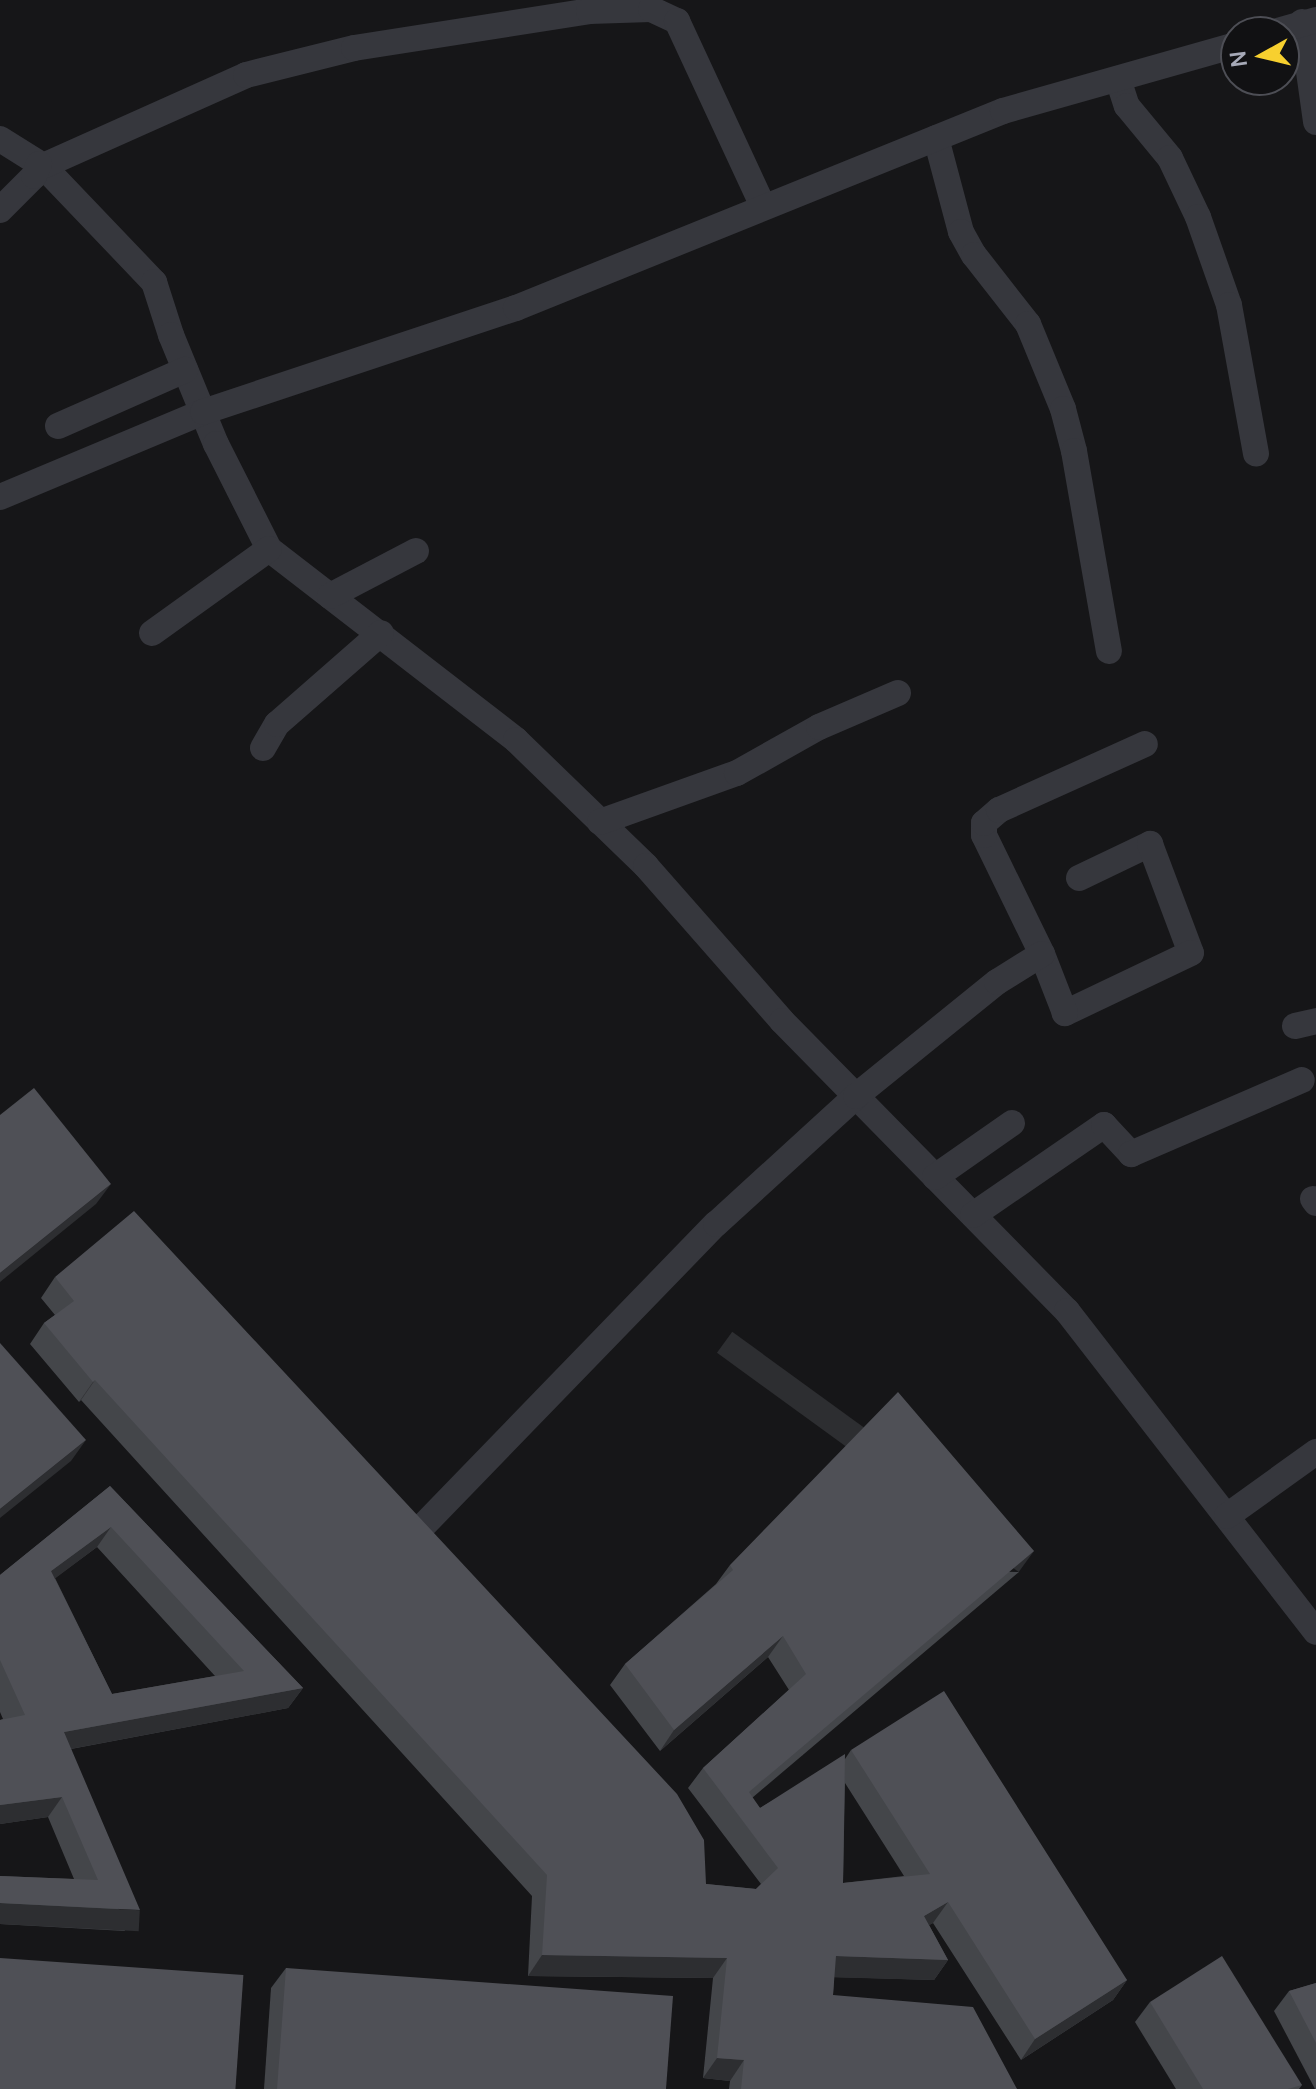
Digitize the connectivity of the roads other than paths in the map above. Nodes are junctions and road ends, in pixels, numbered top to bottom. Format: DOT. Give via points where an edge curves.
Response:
graph roads {
  1 [pos="1309,21"];
  2 [pos="1220,50"];
  3 [pos="1118,79"];
  4 [pos="1316,122"];
  5 [pos="936,138"];
  6 [pos="0,139"];
  7 [pos="41,165"];
  8 [pos="763,206"];
  9 [pos="0,210"];
  10 [pos="185,370"];
  11 [pos="203,412"];
  12 [pos="58,426"];
  13 [pos="1256,454"];
  14 [pos="0,497"];
  15 [pos="269,549"];
  16 [pos="416,551"];
  17 [pos="330,596"];
  18 [pos="152,633"];
  19 [pos="381,633"];
  20 [pos="1109,651"];
  21 [pos="898,693"];
  22 [pos="1145,744"];
  23 [pos="263,748"];
  24 [pos="600,822"];
  25 [pos="1079,878"];
  26 [pos="1042,954"];
  27 [pos="1302,1080"];
  28 [pos="856,1096"];
  29 [pos="1012,1123"];
  30 [pos="935,1177"];
  31 [pos="973,1215"];
  32 [pos="1316,1452"];
  33 [pos="1227,1516"];
  34 [pos="420,1529"];
  35 [pos="1316,1632"];
  1 -- 4 [label="street"];
  2 -- 3 [label="street"];
  3 -- 5 [label="street" via="1003,111"];
  3 -- 13 [label="street" via="1127,106 1170,158 1198,217 1229,305"];
  5 -- 8 [label="street"];
  5 -- 20 [label="street" via="961,232 1028,324 1063,409"];
  6 -- 7 [label="street"];
  7 -- 8 [label="street" via="246,75 354,48 589,11 651,9 677,21"];
  7 -- 9 [label="street"];
  7 -- 10 [label="street" via="154,282"];
  8 -- 11 [label="street" via="516,308"];
  10 -- 11 [label="street"];
  10 -- 12 [label="street"];
  11 -- 14 [label="street"];
  11 -- 15 [label="street"];
  15 -- 17 [label="street"];
  15 -- 18 [label="street"];
  16 -- 17 [label="street"];
  17 -- 19 [label="street"];
  19 -- 23 [label="street" via="277,724"];
  19 -- 24 [label="street" via="516,740"];
  21 -- 24 [label="street" via="848,712 737,773"];
  22 -- 26 [label="street" via="999,810 984,823 984,835"];
  24 -- 28 [label="street"];
  25 -- 26 [label="street" via="1150,844 1191,953 1065,1013"];
  26 -- 28 [label="street" via="997,982"];
  27 -- 31 [label="street" via="1131,1154 1104,1125"];
  28 -- 30 [label="street"];
  28 -- 34 [label="street" via="716,1224"];
  29 -- 30 [label="street"];
  30 -- 31 [label="street"];
  31 -- 33 [label="street" via="1067,1311"];
  32 -- 33 [label="street"];
  33 -- 35 [label="street"];
}
